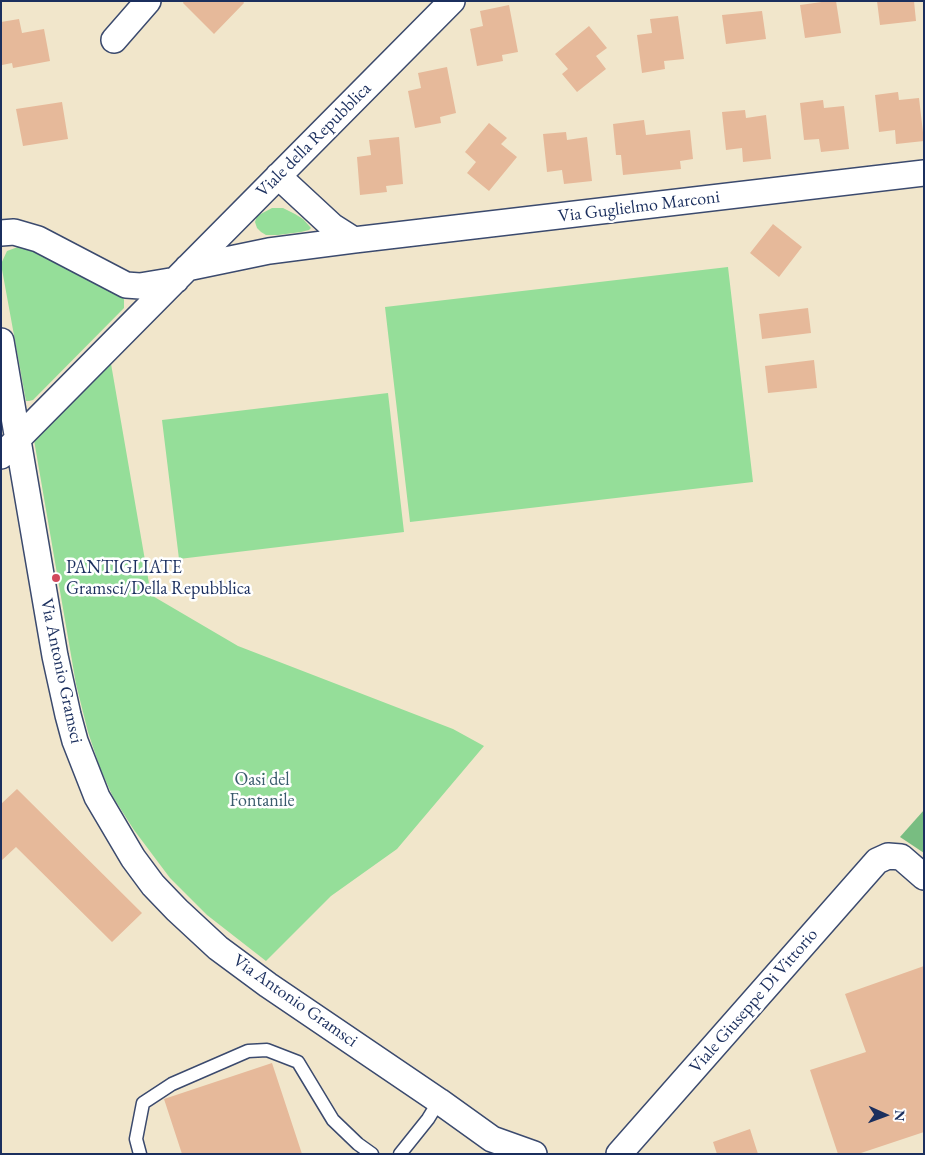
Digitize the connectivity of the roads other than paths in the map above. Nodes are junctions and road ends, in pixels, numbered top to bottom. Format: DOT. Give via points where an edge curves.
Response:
graph roads {
  1 [pos="148,1"];
  2 [pos="452,1"];
  3 [pos="114,40"];
  4 [pos="924,173"];
  5 [pos="278,176"];
  6 [pos="242,213"];
  7 [pos="1,233"];
  8 [pos="354,240"];
  9 [pos="269,251"];
  10 [pos="181,274"];
  11 [pos="126,286"];
  12 [pos="136,320"];
  13 [pos="1,341"];
  14 [pos="18,438"];
  15 [pos="1,456"];
  16 [pos="924,877"];
  17 [pos="439,1101"];
  18 [pos="501,1148"];
  19 [pos="140,1154"];
  20 [pos="372,1154"];
  21 [pos="400,1154"];
  22 [pos="534,1154"];
  23 [pos="619,1154"];
  1 -- 3 [label="street"];
  2 -- 5 [label="street, Viale della Repubblica"];
  4 -- 8 [label="street, Via Guglielmo Marconi"];
  5 -- 6 [label="street, Viale della Repubblica"];
  5 -- 8 [label="street" via="332,226"];
  6 -- 9 [label="street" via="245,235 250,242"];
  6 -- 10 [label="street, Viale della Repubblica"];
  7 -- 11 [label="street" via="14,232 38,239"];
  8 -- 9 [label="street, Via Guglielmo Marconi"];
  9 -- 10 [label="street, Via Guglielmo Marconi"];
  10 -- 11 [label="street" via="140,286"];
  10 -- 12 [label="street, Viale della Repubblica"];
  11 -- 12 [label="street" via="132,295"];
  12 -- 14 [label="street, Viale della Repubblica"];
  13 -- 14 [label="street, Via Antonio Gramsci"];
  14 -- 15 [label="street, Viale della Repubblica"];
  14 -- 17 [label="street, Via Antonio Gramsci" via="68,715 97,797 124,844 153,885 218,948"];
  16 -- 23 [label="street, Viale Giuseppe Di Vittorio" via="894,855 877,861"];
  17 -- 18 [label="street, Via Antonio Gramsci"];
  17 -- 21 [label="lane"];
  18 -- 22 [label="street, Via Antonio Gramsci"];
  19 -- 20 [label="lane" via="136,1139 143,1103 172,1084 248,1050 267,1050 298,1062 333,1120"];
}
